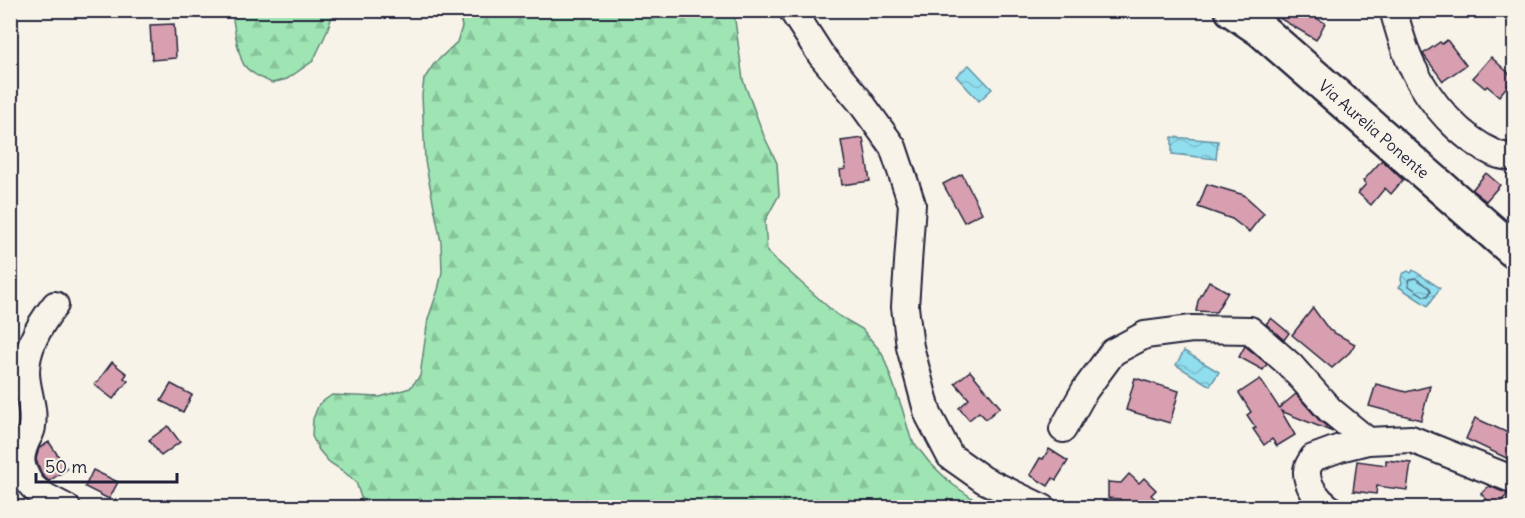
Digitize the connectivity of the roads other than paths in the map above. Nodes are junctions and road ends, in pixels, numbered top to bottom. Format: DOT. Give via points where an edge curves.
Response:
graph roads {
  1 [pos="792,10"];
  2 [pos="1232,10"];
  3 [pos="1393,10"];
  4 [pos="1515,158"];
  5 [pos="1515,251"];
  6 [pos="55,305"];
  7 [pos="1063,429"];
  8 [pos="1368,441"];
  9 [pos="1515,480"];
  10 [pos="67,507"];
  11 [pos="1042,507"];
  12 [pos="1329,507"];
  1 -- 11 [label="street" via="820,55 893,147 909,194 912,204 905,307 910,347 928,414 950,456 984,480"];
  2 -- 5 [label="main road, Via Aurelia Ponente"];
  3 -- 4 [label="street" via="1412,68 1430,98 1471,140 1498,155"];
  6 -- 10 [label="street" via="28,353 26,373 33,418 21,454 28,482 36,491"];
  7 -- 8 [label="street" via="1113,352 1129,343 1145,335 1192,329 1250,330 1290,365 1330,410"];
  8 -- 9 [label="street" via="1411,439"];
  8 -- 12 [label="street" via="1313,458 1307,469 1308,481 1320,501"];
}
